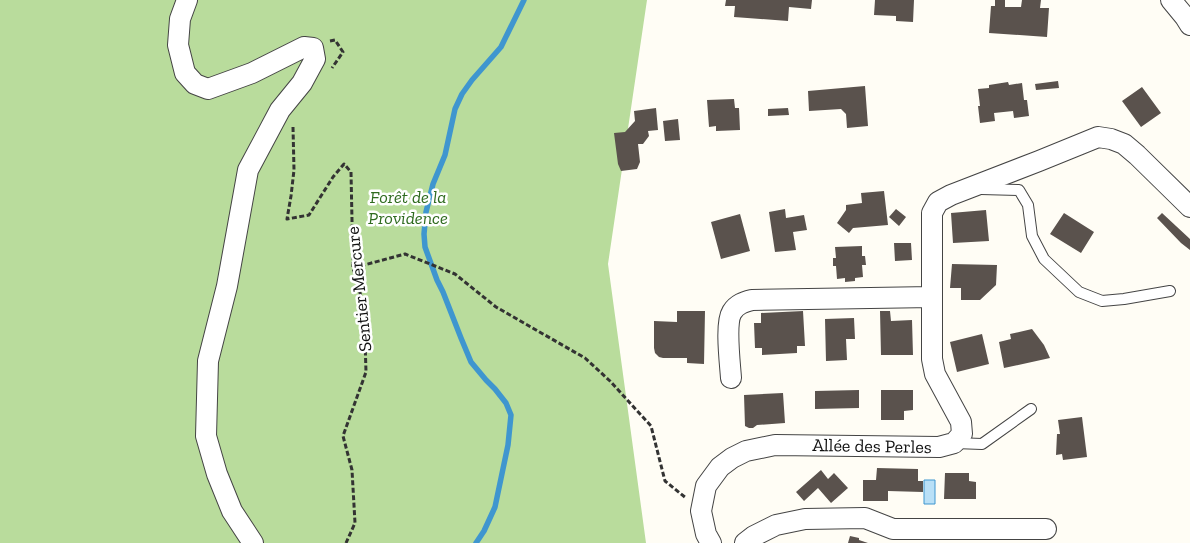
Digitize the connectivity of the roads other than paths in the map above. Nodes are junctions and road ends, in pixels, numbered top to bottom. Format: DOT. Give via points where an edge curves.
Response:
graph roads {
  1 [pos="187,0"];
  2 [pos="1171,0"];
  3 [pos="1190,25"];
  4 [pos="968,188"];
  5 [pos="1190,207"];
  6 [pos="1170,291"];
  7 [pos="932,297"];
  8 [pos="731,378"];
  9 [pos="1031,410"];
  10 [pos="954,443"];
  11 [pos="1046,529"];
  12 [pos="253,543"];
  13 [pos="711,543"];
  14 [pos="745,543"];
  1 -- 12 [label="street" via="180,19 178,45 185,73 194,84 208,89 252,73 304,47 313,48 315,58 302,83 280,110 248,170 227,286 208,362 206,436 232,511"];
  2 -- 3 [label="street"];
  4 -- 5 [label="street, Allée des Perles" via="1098,137 1111,138 1137,155"];
  4 -- 6 [label="lane" via="1018,190 1028,205 1032,236 1044,259 1079,292 1102,301"];
  4 -- 7 [label="street, Allée des Perles" via="938,202 932,213"];
  7 -- 8 [label="street" via="752,300 740,303 729,319"];
  7 -- 10 [label="street, Allée des Perles" via="935,374 961,422 962,434"];
  9 -- 10 [label="lane" via="982,444"];
  10 -- 13 [label="street, Allée des Perles" via="939,447 775,445 746,451 720,467 706,486 701,511"];
  11 -- 14 [label="street" via="893,529 865,518 805,519 776,525"];
}
